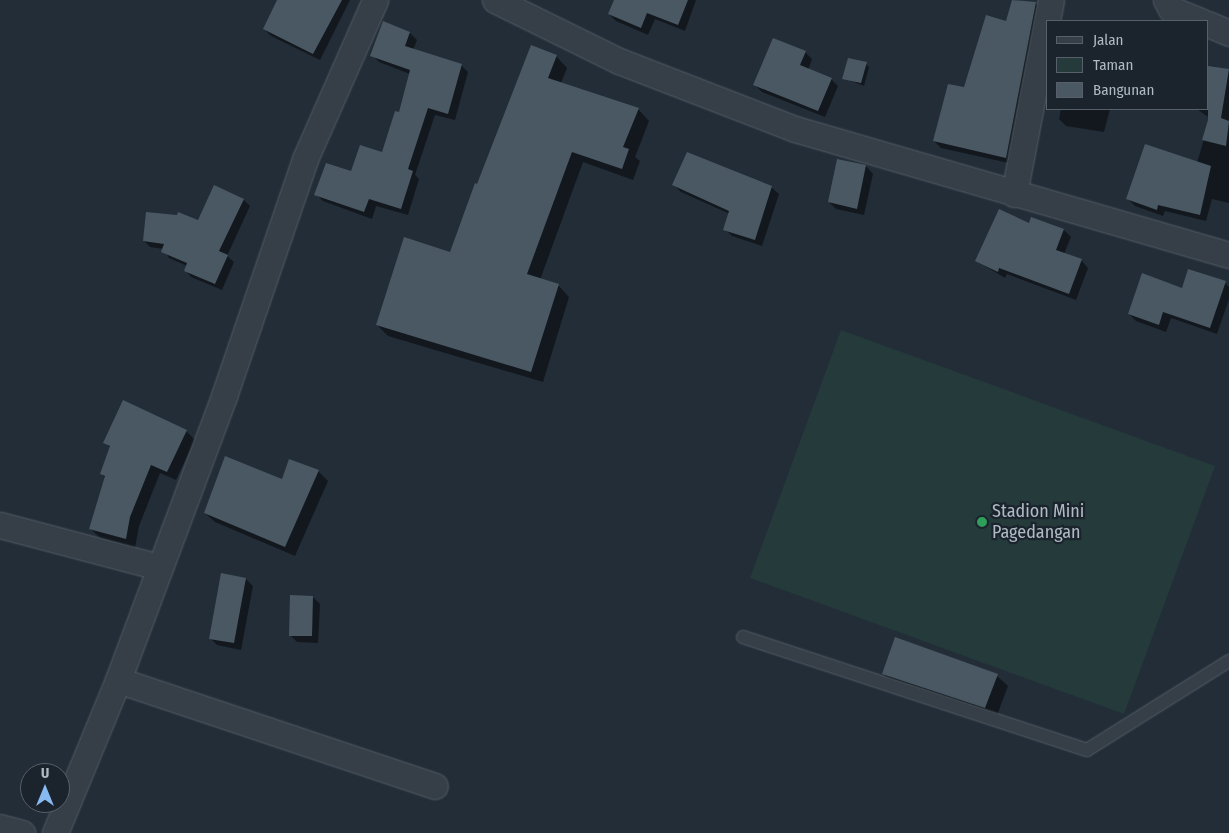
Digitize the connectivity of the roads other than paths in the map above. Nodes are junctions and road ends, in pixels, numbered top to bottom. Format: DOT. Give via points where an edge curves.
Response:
graph roads {
  1 [pos="375,0"];
  2 [pos="495,0"];
  3 [pos="1051,0"];
  4 [pos="1166,0"];
  5 [pos="1047,20"];
  6 [pos="1198,20"];
  7 [pos="1209,24"];
  8 [pos="1046,26"];
  9 [pos="1229,33"];
  10 [pos="1014,194"];
  11 [pos="1229,255"];
  12 [pos="0,525"];
  13 [pos="159,567"];
  14 [pos="743,637"];
  15 [pos="1229,661"];
  16 [pos="118,680"];
  17 [pos="435,786"];
  18 [pos="0,826"];
  19 [pos="22,833"];
  20 [pos="56,833"];
  1 -- 13 [label="street" via="304,159 224,396"];
  2 -- 10 [label="street" via="619,61 786,125"];
  3 -- 5 [label="street"];
  4 -- 6 [label="street" via="1171,9"];
  7 -- 9 [label="street"];
  8 -- 10 [label="street"];
  10 -- 11 [label="street"];
  12 -- 13 [label="street"];
  13 -- 16 [label="street"];
  14 -- 15 [label="lane" via="1087,750"];
  16 -- 17 [label="street"];
  16 -- 20 [label="street"];
  18 -- 19 [label="street"];
}
